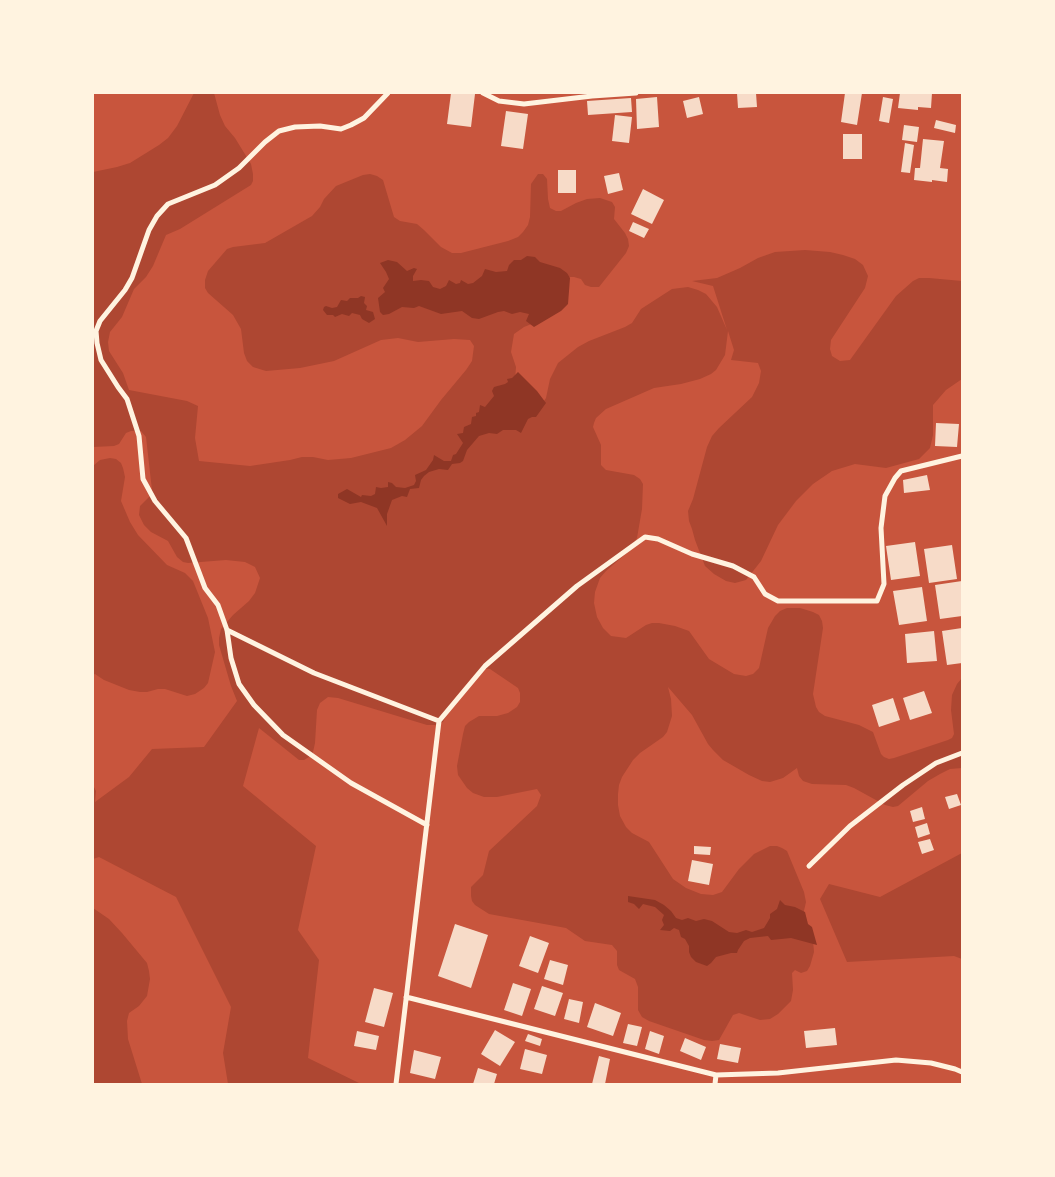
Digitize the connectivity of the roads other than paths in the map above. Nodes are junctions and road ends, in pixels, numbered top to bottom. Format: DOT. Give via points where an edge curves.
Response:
graph roads {
  1 [pos="388,93"];
  2 [pos="483,93"];
  3 [pos="636,93"];
  4 [pos="962,456"];
  5 [pos="227,630"];
  6 [pos="439,721"];
  7 [pos="962,753"];
  8 [pos="427,825"];
  9 [pos="809,866"];
  10 [pos="406,997"];
  11 [pos="962,1072"];
  12 [pos="716,1075"];
  13 [pos="396,1084"];
  14 [pos="715,1084"];
  1 -- 5 [label="street" via="364,118 341,129 296,127 279,132 215,185 168,204 149,230 132,278 96,331 102,360 127,399 139,436 143,479 155,501 186,538"];
  2 -- 3 [label="street" via="499,101 524,104"];
  4 -- 6 [label="street" via="901,471 895,478 885,496 880,528 884,584 877,601 778,601 765,594 754,577 732,566 645,537 577,586 485,666"];
  5 -- 6 [label="street" via="314,673"];
  5 -- 8 [label="street" via="239,684 284,735 351,783"];
  6 -- 8 [label="street"];
  7 -- 9 [label="street" via="936,762 903,785 850,826"];
  8 -- 10 [label="street"];
  10 -- 12 [label="street"];
  10 -- 13 [label="street"];
  11 -- 12 [label="street" via="896,1060 778,1073"];
  12 -- 14 [label="street"];
}
